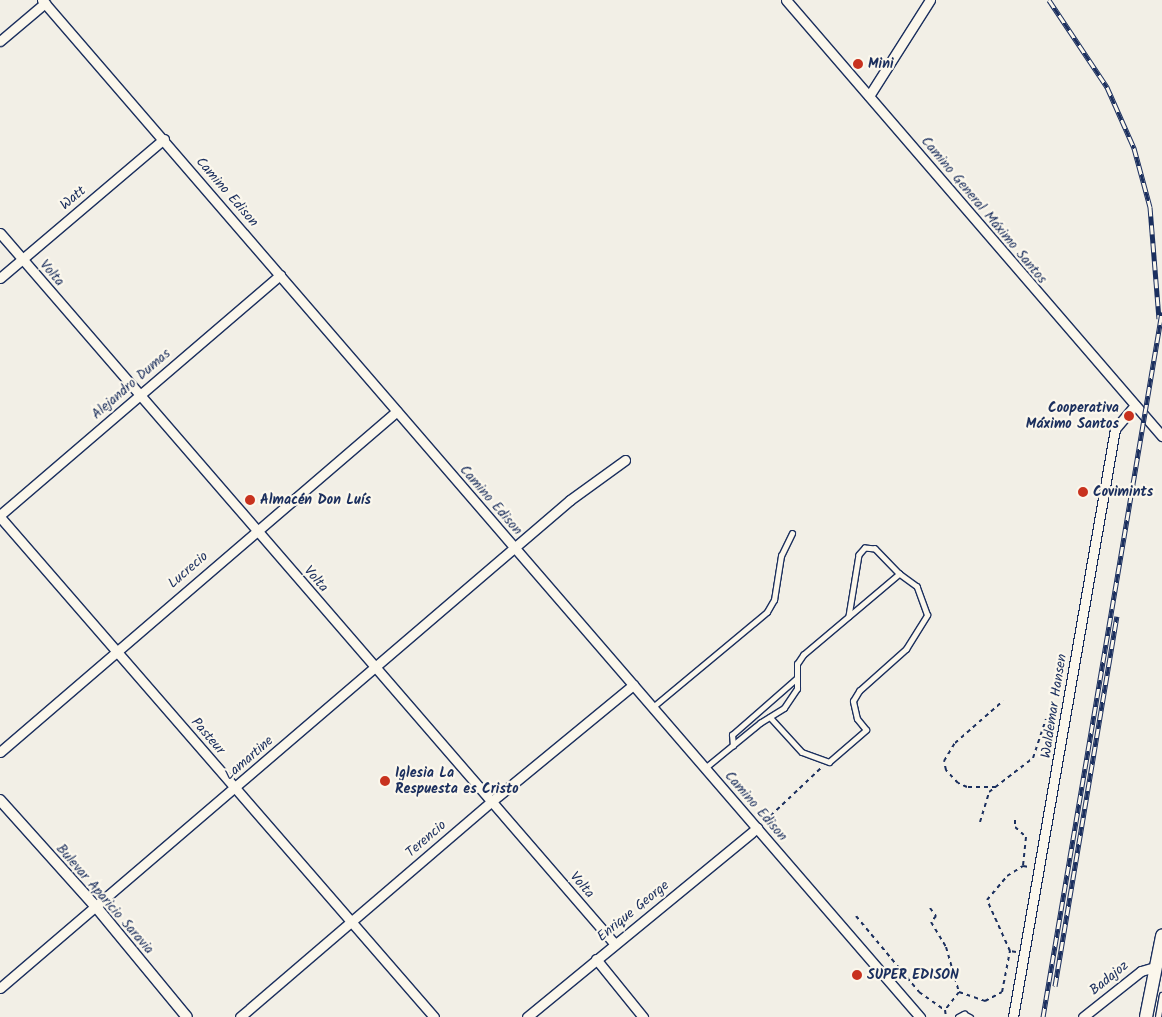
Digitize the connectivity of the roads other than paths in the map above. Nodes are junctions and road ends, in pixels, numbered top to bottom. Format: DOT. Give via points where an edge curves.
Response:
graph roads {
  1 [pos="786,0"];
  2 [pos="930,0"];
  3 [pos="44,2"];
  4 [pos="0,41"];
  5 [pos="869,96"];
  6 [pos="164,139"];
  7 [pos="0,233"];
  8 [pos="22,259"];
  9 [pos="280,275"];
  10 [pos="0,278"];
  11 [pos="138,394"];
  12 [pos="1135,405"];
  13 [pos="396,411"];
  14 [pos="1162,436"];
  15 [pos="625,460"];
  16 [pos="0,516"];
  17 [pos="255,530"];
  18 [pos="792,533"];
  19 [pos="515,548"];
  20 [pos="899,574"];
  21 [pos="849,616"];
  22 [pos="117,652"];
  23 [pos="376,667"];
  24 [pos="797,678"];
  25 [pos="633,685"];
  26 [pos="652,707"];
  27 [pos="770,717"];
  28 [pos="733,746"];
  29 [pos="0,752"];
  30 [pos="705,768"];
  31 [pos="235,788"];
  32 [pos="0,800"];
  33 [pos="492,801"];
  34 [pos="757,828"];
  35 [pos="97,908"];
  36 [pos="352,922"];
  37 [pos="1162,936"];
  38 [pos="614,943"];
  39 [pos="596,959"];
  40 [pos="1156,967"];
  41 [pos="0,988"];
  42 [pos="1162,995"];
  43 [pos="187,1017"];
  44 [pos="240,1017"];
  45 [pos="434,1017"];
  46 [pos="527,1017"];
  47 [pos="643,1017"];
  48 [pos="920,1017"];
  49 [pos="958,1017"];
  50 [pos="970,1017"];
  51 [pos="1012,1017"];
  52 [pos="1083,1017"];
  53 [pos="1146,1017"];
  54 [pos="1158,1017"];
  1 -- 5 [label="street, Camino General Máximo Santos"];
  2 -- 5 [label="street"];
  3 -- 4 [label="street"];
  3 -- 6 [label="street, Camino Edison"];
  5 -- 12 [label="street, Camino General Máximo Santos"];
  6 -- 8 [label="street, Watt"];
  6 -- 9 [label="street, Camino Edison"];
  7 -- 8 [label="street, Volta"];
  8 -- 10 [label="street, Watt"];
  8 -- 11 [label="street, Volta"];
  9 -- 11 [label="street, Alejandro Dumas"];
  9 -- 13 [label="street, Camino Edison"];
  11 -- 16 [label="street, Alejandro Dumas"];
  11 -- 17 [label="street, Volta"];
  12 -- 14 [label="street, Camino General Máximo Santos"];
  12 -- 51 [label="street, Waldemar Hansen" via="1115,428"];
  13 -- 17 [label="street, Lucrecio"];
  13 -- 19 [label="street, Camino Edison"];
  15 -- 19 [label="street, Lamartine"];
  16 -- 22 [label="street, Pasteur"];
  17 -- 22 [label="street, Lucrecio"];
  17 -- 23 [label="street, Volta"];
  18 -- 26 [label="lane" via="781,556 774,600 767,612"];
  19 -- 23 [label="street, Lamartine"];
  19 -- 25 [label="street, Camino Edison"];
  20 -- 21 [label="lane"];
  20 -- 21 [label="lane" via="875,549 861,550"];
  20 -- 27 [label="lane" via="917,587 927,615 906,649 859,691 853,701 854,711 866,730 829,762 802,752"];
  21 -- 24 [label="lane" via="803,655 797,664"];
  22 -- 29 [label="street, Lucrecio"];
  22 -- 31 [label="street, Pasteur"];
  23 -- 31 [label="street, Lamartine"];
  23 -- 33 [label="street, Volta"];
  24 -- 27 [label="lane" via="793,698"];
  24 -- 28 [label="lane" via="732,734"];
  25 -- 26 [label="street, Camino Edison"];
  25 -- 33 [label="street, Terencio"];
  26 -- 30 [label="street, Camino Edison"];
  27 -- 28 [label="lane"];
  28 -- 30 [label="lane"];
  30 -- 34 [label="street, Camino Edison"];
  31 -- 35 [label="street, Lamartine"];
  31 -- 36 [label="street, Pasteur"];
  32 -- 35 [label="street, Bulevar Aparicio Saravia"];
  33 -- 36 [label="street, Terencio"];
  33 -- 38 [label="street, Volta"];
  34 -- 38 [label="street, Enrique George"];
  34 -- 48 [label="street, Camino Edison"];
  35 -- 41 [label="street, Lamartine"];
  35 -- 43 [label="street, Bulevar Aparicio Saravia"];
  36 -- 44 [label="street, Terencio"];
  36 -- 45 [label="street, Pasteur"];
  37 -- 40 [label="main road"];
  38 -- 39 [label="street, Enrique George"];
  39 -- 46 [label="street, Enrique George"];
  39 -- 47 [label="street"];
  40 -- 52 [label="street, Badajoz" via="1140,971"];
  40 -- 53 [label="main road"];
  42 -- 54 [label="lane"];
  49 -- 50 [label="lane" via="964,1014"];
}
